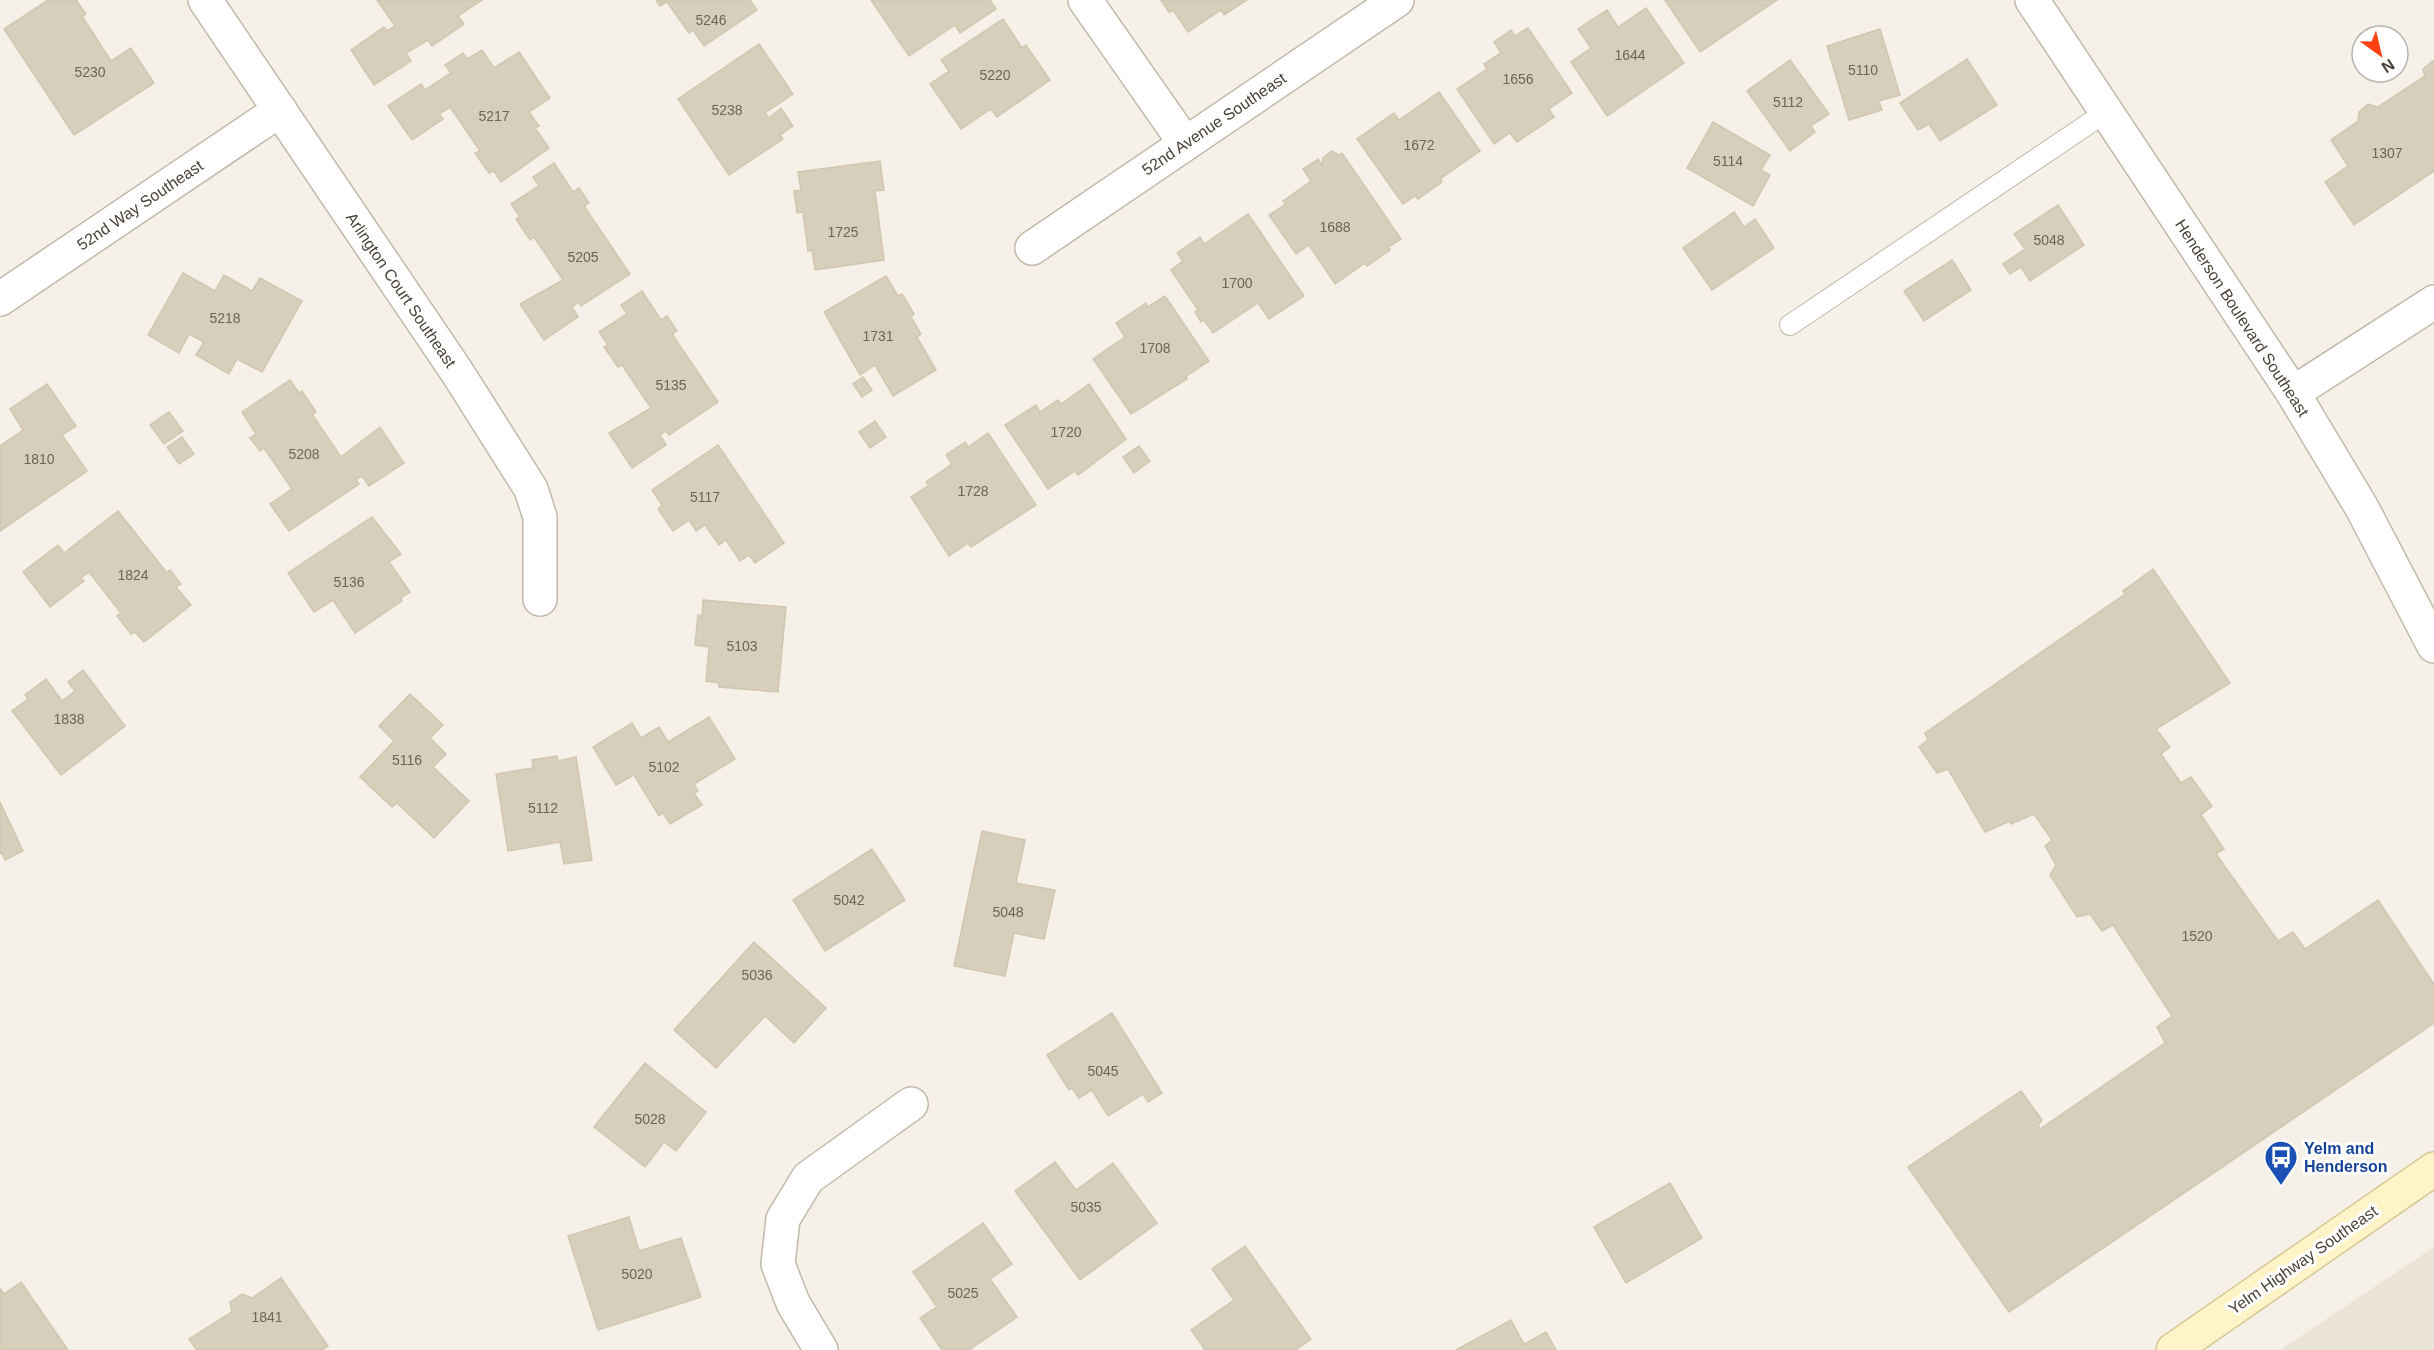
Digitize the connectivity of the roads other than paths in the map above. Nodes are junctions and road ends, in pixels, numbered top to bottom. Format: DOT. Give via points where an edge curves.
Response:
graph roads {
  1 [pos="205,0"];
  2 [pos="1085,0"];
  3 [pos="1397,0"];
  4 [pos="2032,0"];
  5 [pos="280,110"];
  6 [pos="2106,112"];
  7 [pos="1185,143"];
  8 [pos="1032,248"];
  9 [pos="0,300"];
  10 [pos="2434,302"];
  11 [pos="1790,325"];
  12 [pos="2293,393"];
  13 [pos="540,599"];
  14 [pos="2434,646"];
  15 [pos="911,1104"];
  16 [pos="2431,1169"];
  17 [pos="820,1350"];
  18 [pos="2173,1350"];
  1 -- 5 [label="street, Arlington Court Southeast"];
  2 -- 7 [label="street"];
  3 -- 7 [label="street, 52nd Avenue Southeast"];
  4 -- 6 [label="street, Henderson Boulevard Southeast"];
  5 -- 9 [label="street, 52nd Way Southeast"];
  5 -- 13 [label="street, Arlington Court Southeast" via="531,489 540,517"];
  6 -- 11 [label="lane"];
  6 -- 12 [label="street, Henderson Boulevard Southeast"];
  7 -- 8 [label="street, 52nd Avenue Southeast"];
  10 -- 12 [label="street"];
  12 -- 14 [label="street, Henderson Boulevard Southeast" via="2362,508"];
  15 -- 17 [label="street" via="808,1178 783,1219 778,1264 793,1303"];
  16 -- 18 [label="main road, Yelm Highway Southeast"];
}
